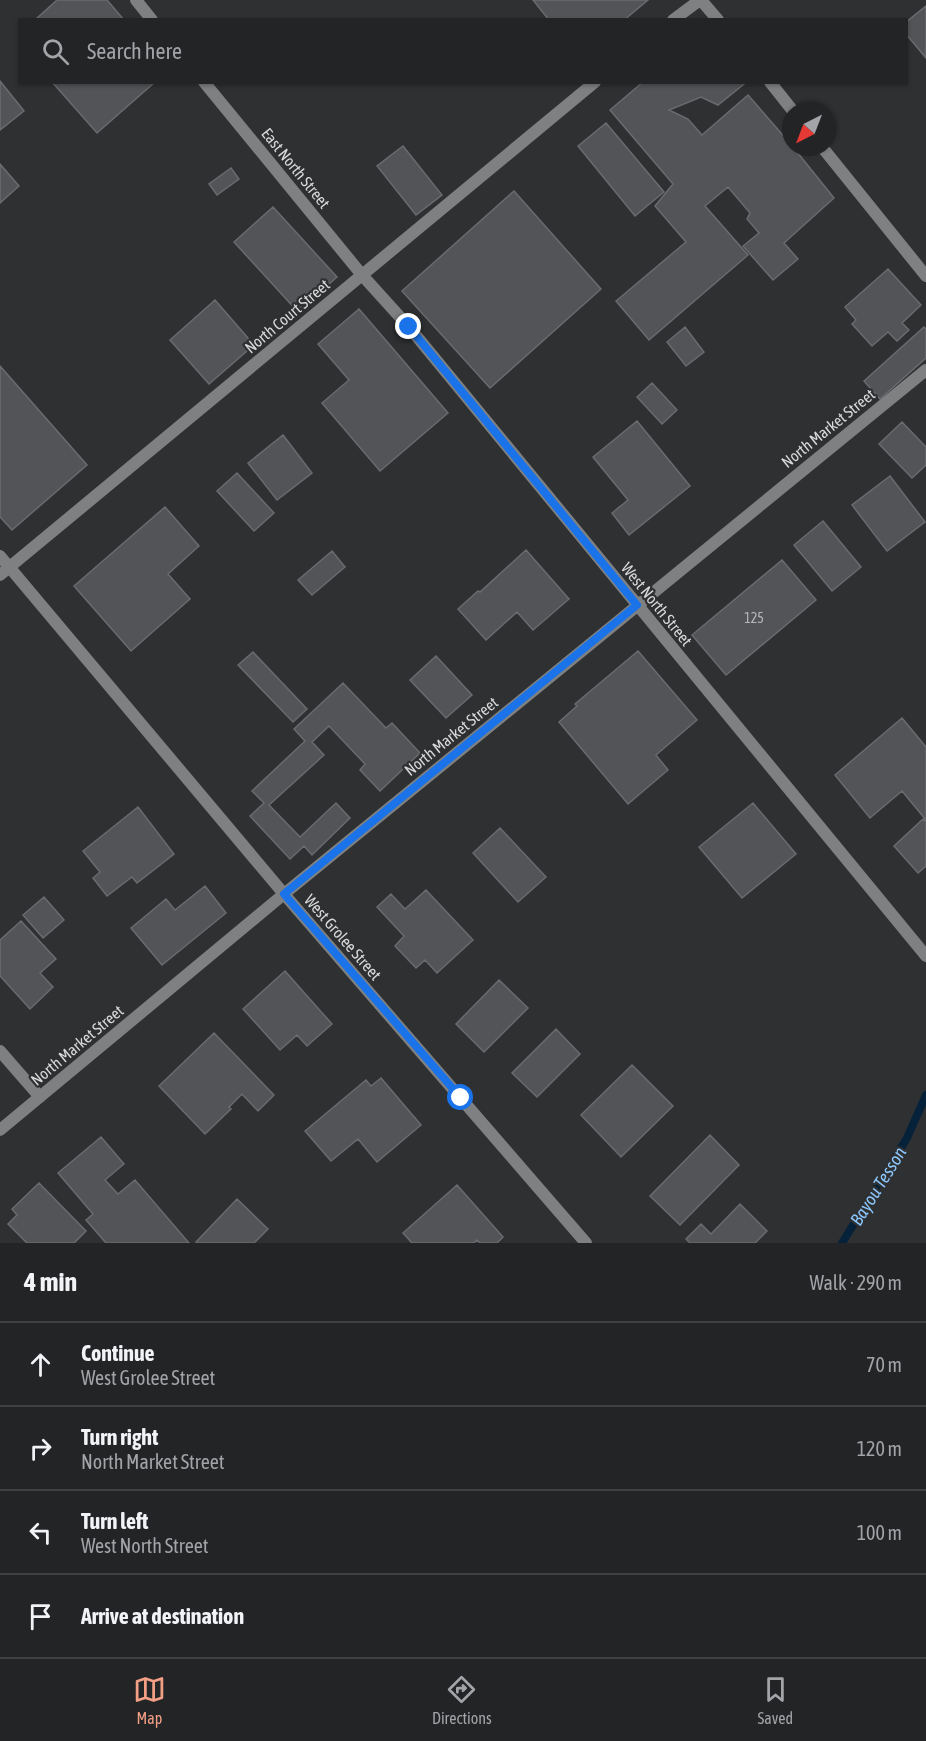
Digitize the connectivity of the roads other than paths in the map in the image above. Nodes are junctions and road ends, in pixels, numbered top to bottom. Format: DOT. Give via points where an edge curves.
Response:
graph roads {
  1 [pos="136,0"];
  2 [pos="700,0"];
  3 [pos="150,18"];
  4 [pos="676,18"];
  5 [pos="716,18"];
  6 [pos="206,84"];
  7 [pos="593,84"];
  8 [pos="772,84"];
  9 [pos="786,102"];
  10 [pos="829,156"];
  11 [pos="362,274"];
  12 [pos="926,276"];
  13 [pos="926,369"];
  14 [pos="0,556"];
  15 [pos="5,571"];
  16 [pos="637,605"];
  17 [pos="284,894"];
  18 [pos="926,956"];
  19 [pos="0,1051"];
  20 [pos="40,1097"];
  21 [pos="0,1130"];
  22 [pos="586,1243"];
  1 -- 3 [label="street"];
  2 -- 4 [label="street"];
  2 -- 5 [label="street"];
  6 -- 11 [label="street, East North Street"];
  7 -- 11 [label="street, North Court Street"];
  8 -- 9 [label="street"];
  10 -- 12 [label="street"];
  11 -- 15 [label="street, North Court Street"];
  11 -- 16 [label="street, West North Street"];
  13 -- 16 [label="street, North Market Street"];
  14 -- 15 [label="street, West Grolee Street"];
  15 -- 17 [label="street, West Grolee Street" via="29,592"];
  16 -- 17 [label="street, North Market Street"];
  16 -- 18 [label="street, West North Street"];
  17 -- 20 [label="street, North Market Street"];
  17 -- 22 [label="street, West Grolee Street"];
  19 -- 20 [label="street"];
  20 -- 21 [label="street, North Market Street"];
}
